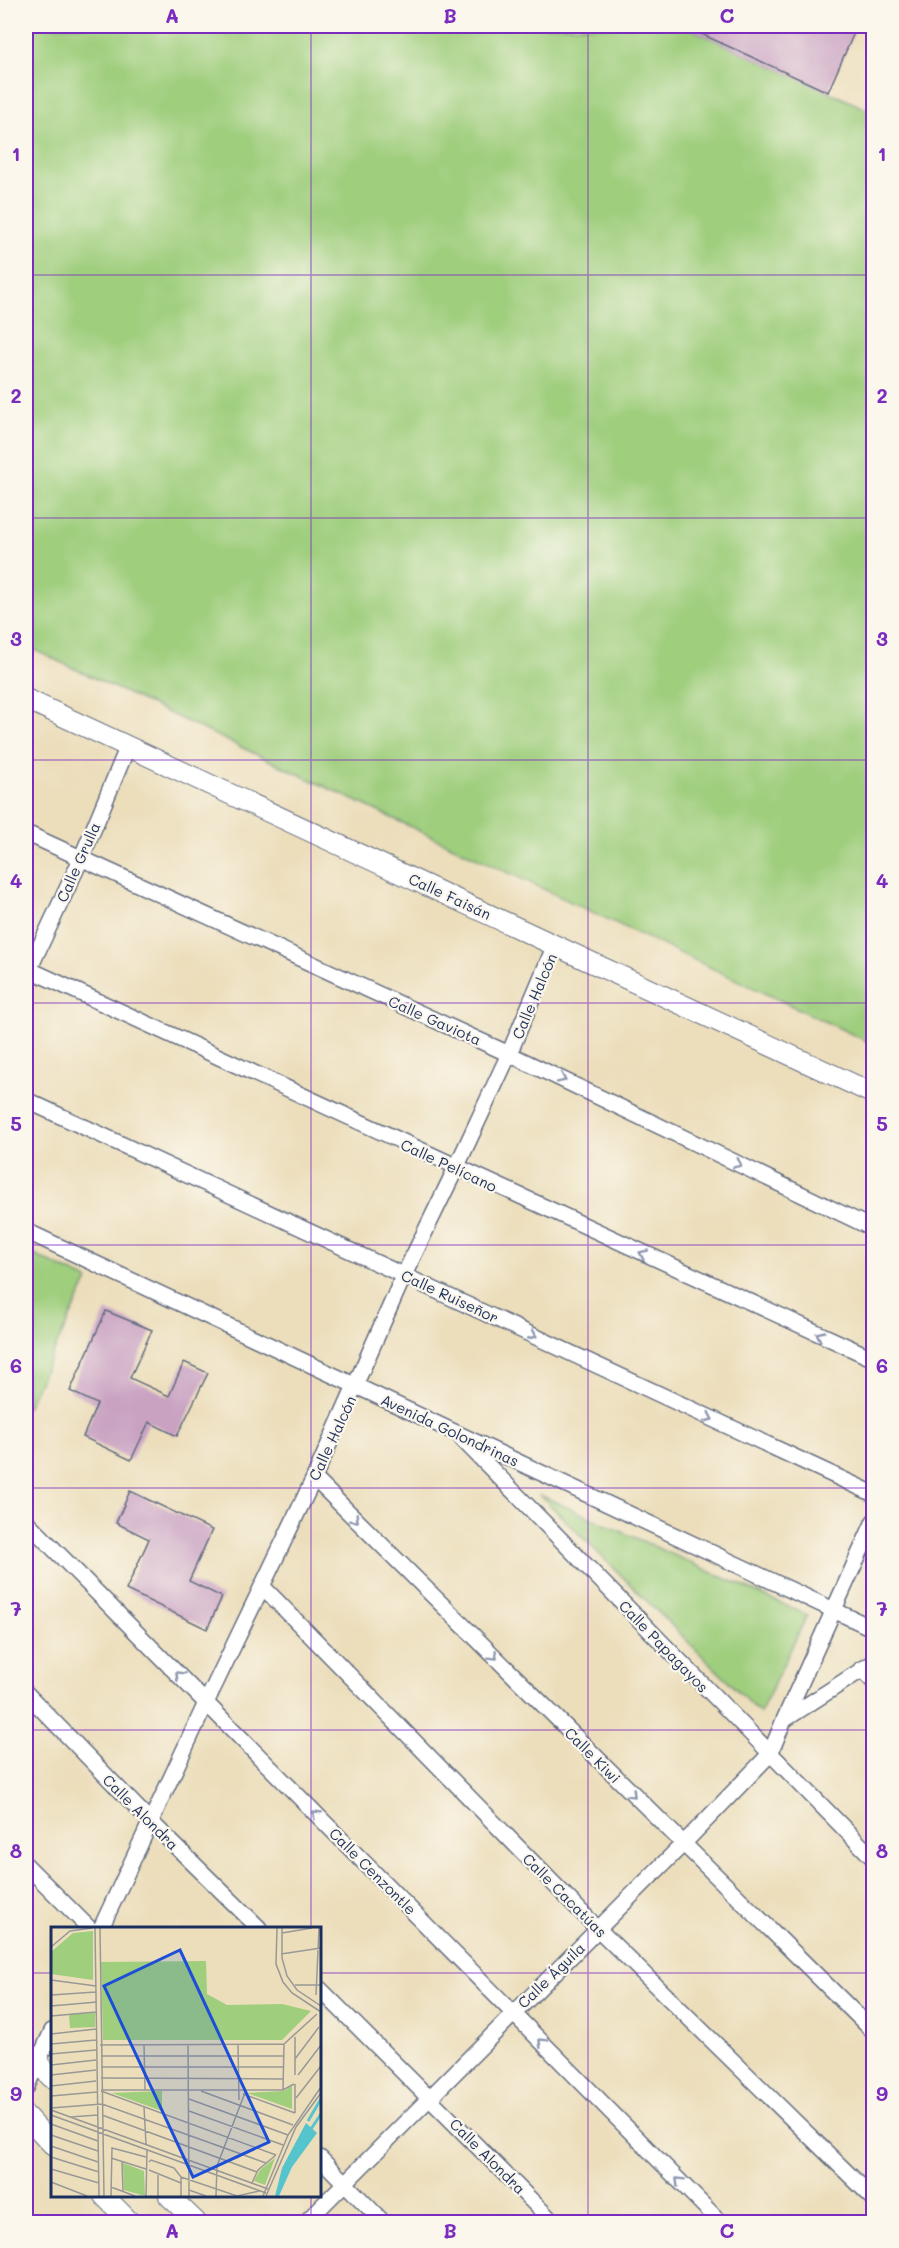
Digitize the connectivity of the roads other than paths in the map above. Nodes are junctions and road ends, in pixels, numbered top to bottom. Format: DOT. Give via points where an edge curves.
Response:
graph roads {
  1 [pos="26,699"];
  2 [pos="128,746"];
  3 [pos="26,832"];
  4 [pos="81,859"];
  5 [pos="555,945"];
  6 [pos="27,971"];
  7 [pos="509,1054"];
  8 [pos="873,1094"];
  9 [pos="26,1100"];
  10 [pos="456,1168"];
  11 [pos="873,1229"];
  12 [pos="26,1231"];
  13 [pos="404,1275"];
  14 [pos="873,1359"];
  15 [pos="356,1386"];
  16 [pos="455,1433"];
  17 [pos="314,1478"];
  18 [pos="873,1494"];
  19 [pos="26,1521"];
  20 [pos="873,1521"];
  21 [pos="262,1586"];
  22 [pos="832,1609"];
  23 [pos="873,1629"];
  24 [pos="867,1666"];
  25 [pos="873,1682"];
  26 [pos="26,1693"];
  27 [pos="206,1703"];
  28 [pos="784,1720"];
  29 [pos="770,1754"];
  30 [pos="151,1822"];
  31 [pos="683,1844"];
  32 [pos="873,1859"];
  33 [pos="26,1865"];
  34 [pos="87,1927"];
  35 [pos="102,1927"];
  36 [pos="257,1927"];
  37 [pos="598,1929"];
  38 [pos="321,1990"];
  39 [pos="513,2013"];
  40 [pos="51,2032"];
  41 [pos="873,2032"];
  42 [pos="31,2057"];
  43 [pos="51,2077"];
  44 [pos="26,2088"];
  45 [pos="430,2098"];
  46 [pos="26,2116"];
  47 [pos="51,2143"];
  48 [pos="321,2159"];
  49 [pos="345,2183"];
  50 [pos="105,2197"];
  51 [pos="170,2197"];
  52 [pos="873,2199"];
  53 [pos="130,2223"];
  54 [pos="195,2223"];
  55 [pos="306,2223"];
  56 [pos="383,2223"];
  57 [pos="553,2223"];
  58 [pos="720,2223"];
  1 -- 2 [label="street, Calle Faisán"];
  2 -- 4 [label="street, Calle Grulla"];
  2 -- 5 [label="street, Calle Faisán"];
  3 -- 4 [label="street, Calle Gaviota"];
  4 -- 6 [label="street, Calle Grulla"];
  4 -- 7 [label="street, Calle Gaviota"];
  5 -- 7 [label="street, Calle Halcón"];
  5 -- 8 [label="street, Calle Faisán"];
  6 -- 10 [label="street, Calle Pelícano"];
  7 -- 10 [label="street, Calle Halcón"];
  7 -- 11 [label="street, Calle Gaviota, one-way"];
  9 -- 13 [label="street, Calle Ruiseñor"];
  10 -- 13 [label="street, Calle Halcón"];
  14 -- 10 [label="street, Calle Pelícano, one-way"];
  12 -- 15 [label="street, Avenida Golondrinas"];
  13 -- 15 [label="street, Calle Halcón"];
  13 -- 18 [label="street, Calle Ruiseñor, one-way"];
  15 -- 16 [label="street, Avenida Golondrinas"];
  15 -- 17 [label="street, Calle Halcón"];
  16 -- 22 [label="street, Avenida Golondrinas"];
  16 -- 29 [label="street, Calle Papagayos"];
  17 -- 21 [label="street, Calle Halcón"];
  17 -- 31 [label="street, Calle Kiwi, one-way"];
  27 -- 19 [label="street, Calle Cenzontle, one-way"];
  20 -- 22 [label="street, Calle Águila"];
  21 -- 27 [label="street, Calle Halcón"];
  21 -- 37 [label="street, Calle Cacatúas"];
  22 -- 23 [label="street, Avenida Golondrinas"];
  22 -- 28 [label="street, Calle Águila"];
  24 -- 25 [label="street"];
  24 -- 28 [label="street"];
  26 -- 30 [label="street, Calle Alondra"];
  27 -- 30 [label="street, Calle Halcón"];
  39 -- 27 [label="street, Calle Cenzontle, one-way"];
  28 -- 29 [label="street, Calle Águila"];
  29 -- 31 [label="street, Calle Águila"];
  29 -- 32 [label="street, Calle Papagayos"];
  30 -- 35 [label="street, Calle Halcón"];
  30 -- 36 [label="street, Calle Alondra"];
  31 -- 37 [label="street, Calle Águila"];
  31 -- 41 [label="street, Calle Kiwi"];
  33 -- 34 [label="street"];
  37 -- 39 [label="street, Calle Águila"];
  37 -- 52 [label="street, Calle Cacatúas"];
  38 -- 45 [label="street, Calle Alondra"];
  39 -- 45 [label="street, Calle Águila"];
  58 -- 39 [label="street, Calle Cenzontle, one-way"];
  40 -- 42 [label="street"];
  42 -- 43 [label="street"];
  42 -- 44 [label="street"];
  45 -- 49 [label="street, Calle Águila"];
  45 -- 57 [label="street, Calle Alondra"];
  46 -- 47 [label="street"];
  48 -- 49 [label="street"];
  49 -- 55 [label="street, Calle Águila"];
  49 -- 56 [label="street"];
  50 -- 53 [label="street"];
  51 -- 54 [label="street"];
}
